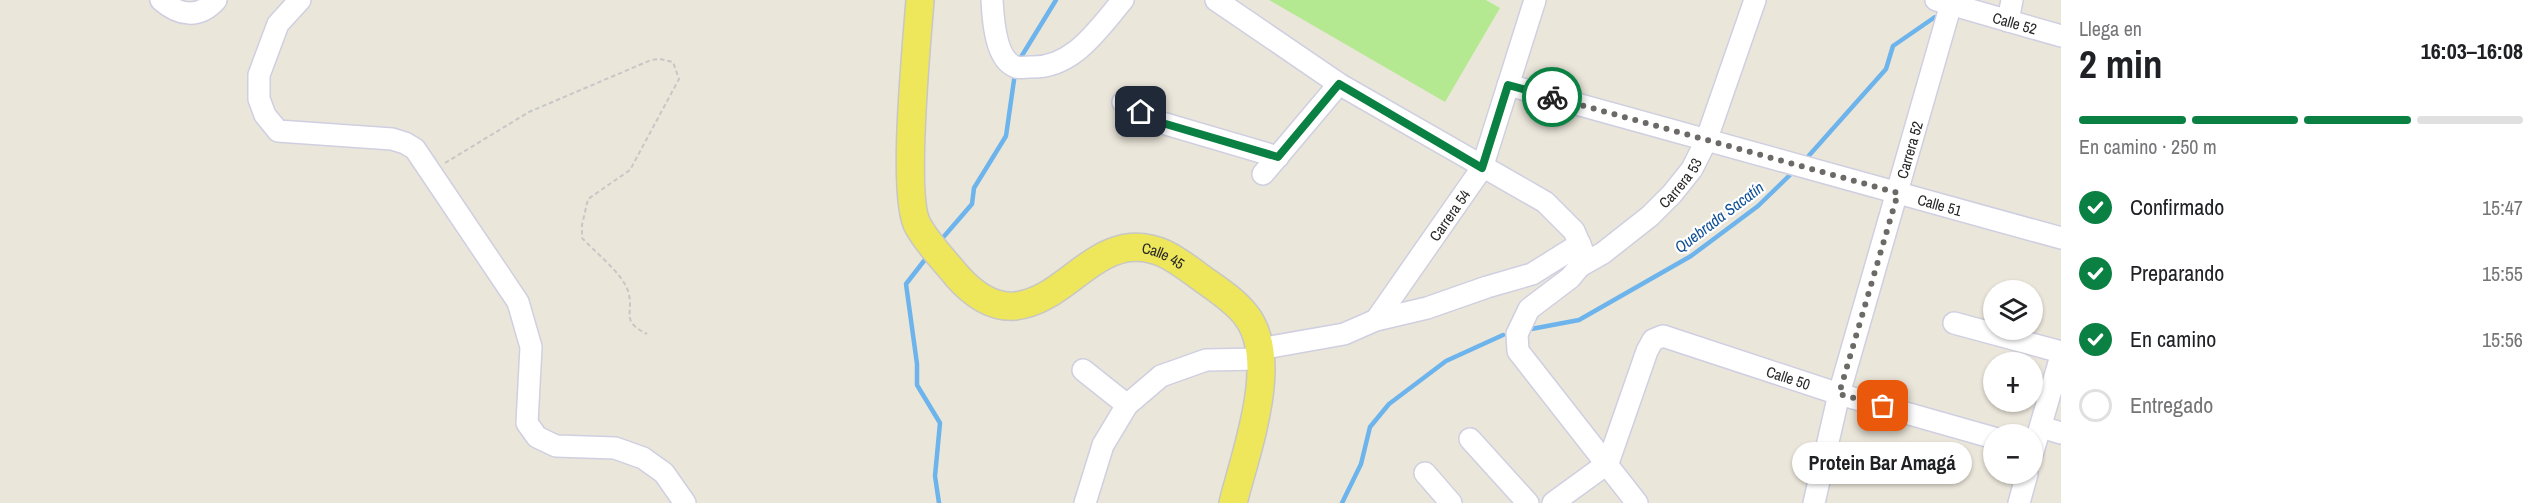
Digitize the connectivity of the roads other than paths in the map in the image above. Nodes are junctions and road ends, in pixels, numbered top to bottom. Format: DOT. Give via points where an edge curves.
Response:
graph roads {
  1 [pos="161,0"];
  2 [pos="216,0"];
  3 [pos="300,0"];
  4 [pos="920,0"];
  5 [pos="992,0"];
  6 [pos="1123,0"];
  7 [pos="1216,0"];
  8 [pos="1535,0"];
  9 [pos="1755,0"];
  10 [pos="2012,0"];
  11 [pos="1943,2"];
  12 [pos="2008,21"];
  13 [pos="2061,36"];
  14 [pos="1339,84"];
  15 [pos="1508,85"];
  16 [pos="1123,102"];
  17 [pos="1706,141"];
  18 [pos="1278,157"];
  19 [pos="1482,168"];
  20 [pos="1263,174"];
  21 [pos="1898,193"];
  22 [pos="2061,238"];
  23 [pos="1580,244"];
  24 [pos="1580,266"];
  25 [pos="1376,320"];
  26 [pos="1954,322"];
  27 [pos="1260,354"];
  28 [pos="2061,354"];
  29 [pos="1083,370"];
  30 [pos="1839,394"];
  31 [pos="1127,405"];
  32 [pos="2042,424"];
  33 [pos="2043,428"];
  34 [pos="2061,433"];
  35 [pos="1983,435"];
  36 [pos="1470,439"];
  37 [pos="1608,463"];
  38 [pos="1425,473"];
  39 [pos="2024,484"];
  40 [pos="685,503"];
  41 [pos="1085,503"];
  42 [pos="1233,503"];
  43 [pos="1451,503"];
  44 [pos="1528,503"];
  45 [pos="1553,503"];
  46 [pos="1637,503"];
  47 [pos="1814,503"];
  48 [pos="2019,503"];
  1 -- 2 [label="street" via="170,8 191,14"];
  3 -- 40 [label="street" via="278,24 259,75 259,99 266,115 278,130 392,139 415,149 518,302 531,347 527,423 537,437 556,446 615,448 643,458 664,473"];
  4 -- 27 [label="main road, Calle 45" via="911,205 918,226 977,295 993,303 1030,304 1114,251 1158,249 1232,300 1247,315"];
  5 -- 6 [label="street" via="994,34 1007,61 1016,67 1043,68 1067,58 1089,41"];
  7 -- 14 [label="street"];
  8 -- 15 [label="street, Carrera 54"];
  9 -- 17 [label="street, Carrera 53"];
  10 -- 12 [label="street"];
  11 -- 12 [label="street, Calle 52"];
  11 -- 21 [label="street, Carrera 52"];
  12 -- 13 [label="street, Calle 52"];
  14 -- 18 [label="street"];
  14 -- 19 [label="street"];
  15 -- 17 [label="street, Calle 51"];
  15 -- 19 [label="street, Carrera 54"];
  16 -- 18 [label="street" via="1159,122"];
  17 -- 21 [label="street, Calle 51"];
  17 -- 24 [label="street, Carrera 53" via="1692,169 1650,216 1604,253"];
  18 -- 20 [label="street"];
  19 -- 23 [label="street" via="1545,202 1574,231"];
  19 -- 25 [label="street, Carrera 54"];
  21 -- 22 [label="street, Calle 51"];
  21 -- 30 [label="street, Carrera 52"];
  23 -- 24 [label="street"];
  23 -- 25 [label="street" via="1532,274"];
  24 -- 37 [label="street, Carrera 53" via="1529,309 1517,334 1518,351"];
  25 -- 27 [label="street" via="1344,334"];
  26 -- 28 [label="street"];
  27 -- 31 [label="street" via="1206,360 1161,376"];
  27 -- 42 [label="main road, Calle 45" via="1255,415"];
  28 -- 32 [label="street"];
  29 -- 31 [label="street"];
  30 -- 35 [label="street, Calle 50"];
  30 -- 37 [label="street, Calle 50" via="1663,336 1653,340"];
  30 -- 47 [label="street, Carrera 52"];
  31 -- 41 [label="street" via="1103,445"];
  33 -- 34 [label="street"];
  36 -- 44 [label="street"];
  37 -- 45 [label="street"];
  37 -- 46 [label="street"];
  38 -- 43 [label="street"];
  39 -- 48 [label="street"];
}
